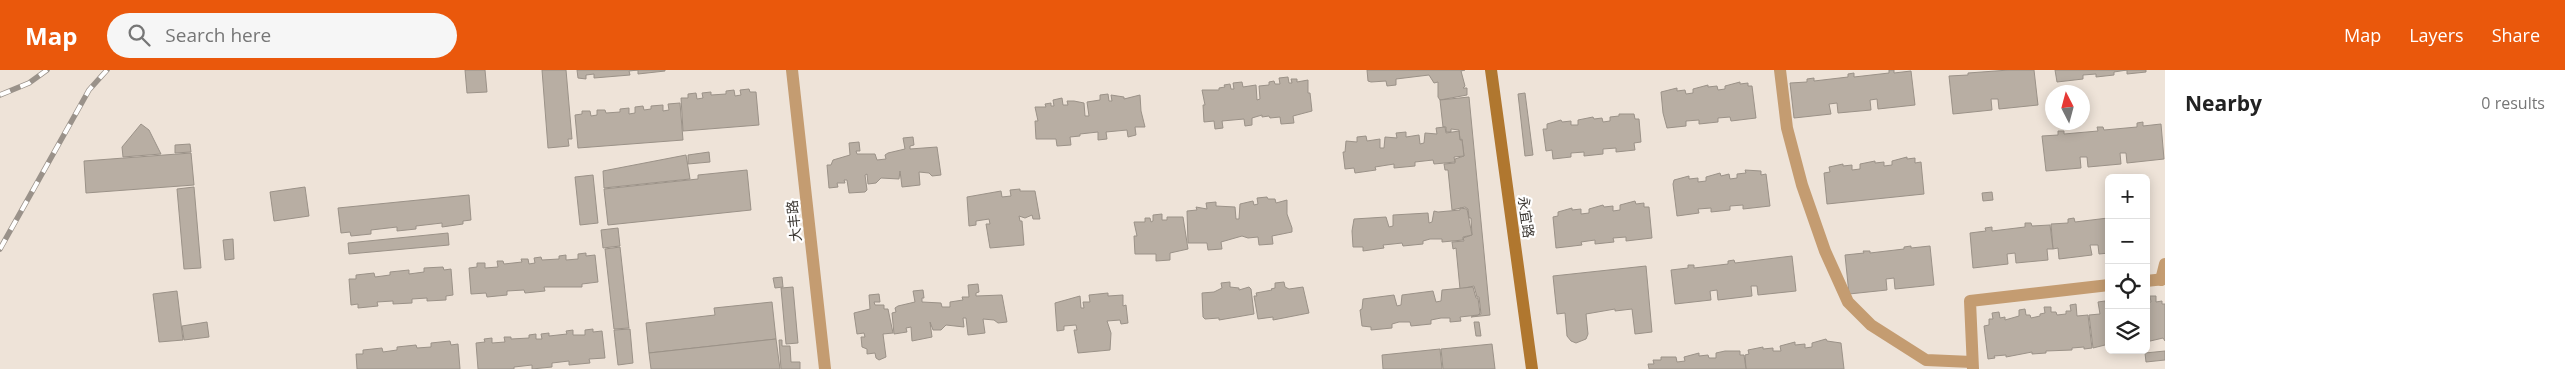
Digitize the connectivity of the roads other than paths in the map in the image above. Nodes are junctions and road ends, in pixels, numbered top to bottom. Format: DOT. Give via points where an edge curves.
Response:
graph roads {
  1 [pos="792,70"];
  2 [pos="1491,70"];
  3 [pos="1780,70"];
  4 [pos="2165,264"];
  5 [pos="2163,279"];
  6 [pos="2150,281"];
  7 [pos="2105,285"];
  8 [pos="1972,365"];
  9 [pos="825,369"];
  10 [pos="1532,369"];
  1 -- 9 [label="street, 大丰路"];
  2 -- 10 [label="street, 永宜路"];
  3 -- 8 [label="street" via="1788,128 1802,185 1825,251 1848,302 1872,325 1926,360"];
  4 -- 5 [label="street"];
  5 -- 6 [label="street"];
  7 -- 8 [label="street" via="1970,301"];
}
